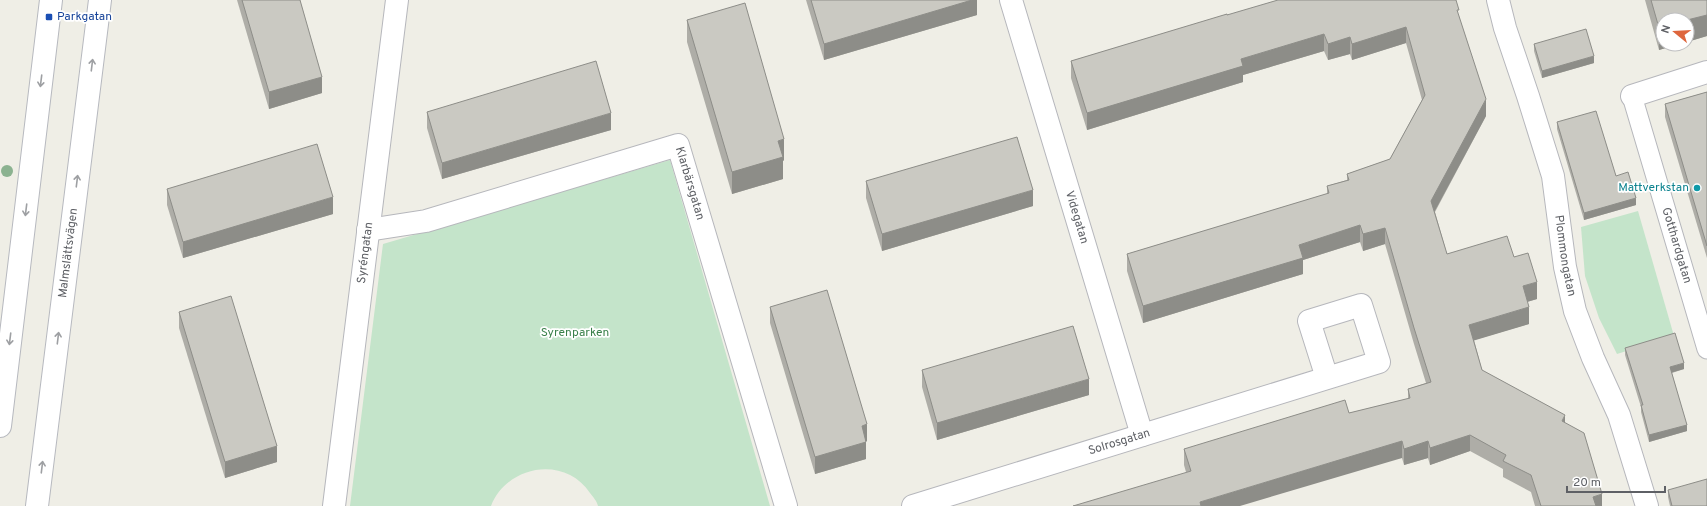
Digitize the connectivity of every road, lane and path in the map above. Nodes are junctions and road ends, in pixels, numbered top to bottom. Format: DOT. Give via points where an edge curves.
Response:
graph roads {
  1 [pos="51,0"];
  2 [pos="100,0"];
  3 [pos="397,0"];
  4 [pos="1011,0"];
  5 [pos="1498,0"];
  6 [pos="1707,72"];
  7 [pos="1632,96"];
  8 [pos="368,230"];
  9 [pos="1707,349"];
  10 [pos="1327,378"];
  11 [pos="0,426"];
  12 [pos="1142,435"];
  13 [pos="37,506"];
  14 [pos="334,506"];
  15 [pos="786,506"];
  16 [pos="913,506"];
  17 [pos="1647,506"];
  1 -- 11 [label="street, one-way"];
  13 -- 2 [label="street, Malmslättsvägen, one-way"];
  3 -- 8 [label="street, Syréngatan"];
  4 -- 12 [label="street, Videgatan"];
  5 -- 17 [label="street, Plommongatan" via="1553,176 1565,267 1575,311 1619,414"];
  6 -- 7 [label="street"];
  7 -- 9 [label="lane, Gotthardgatan"];
  8 -- 14 [label="street, Syréngatan"];
  8 -- 15 [label="street, Klarbärsgatan" via="426,221 678,145"];
  10 -- 12 [label="street, Solrosgatan"];
  12 -- 16 [label="street, Solrosgatan"];
}
